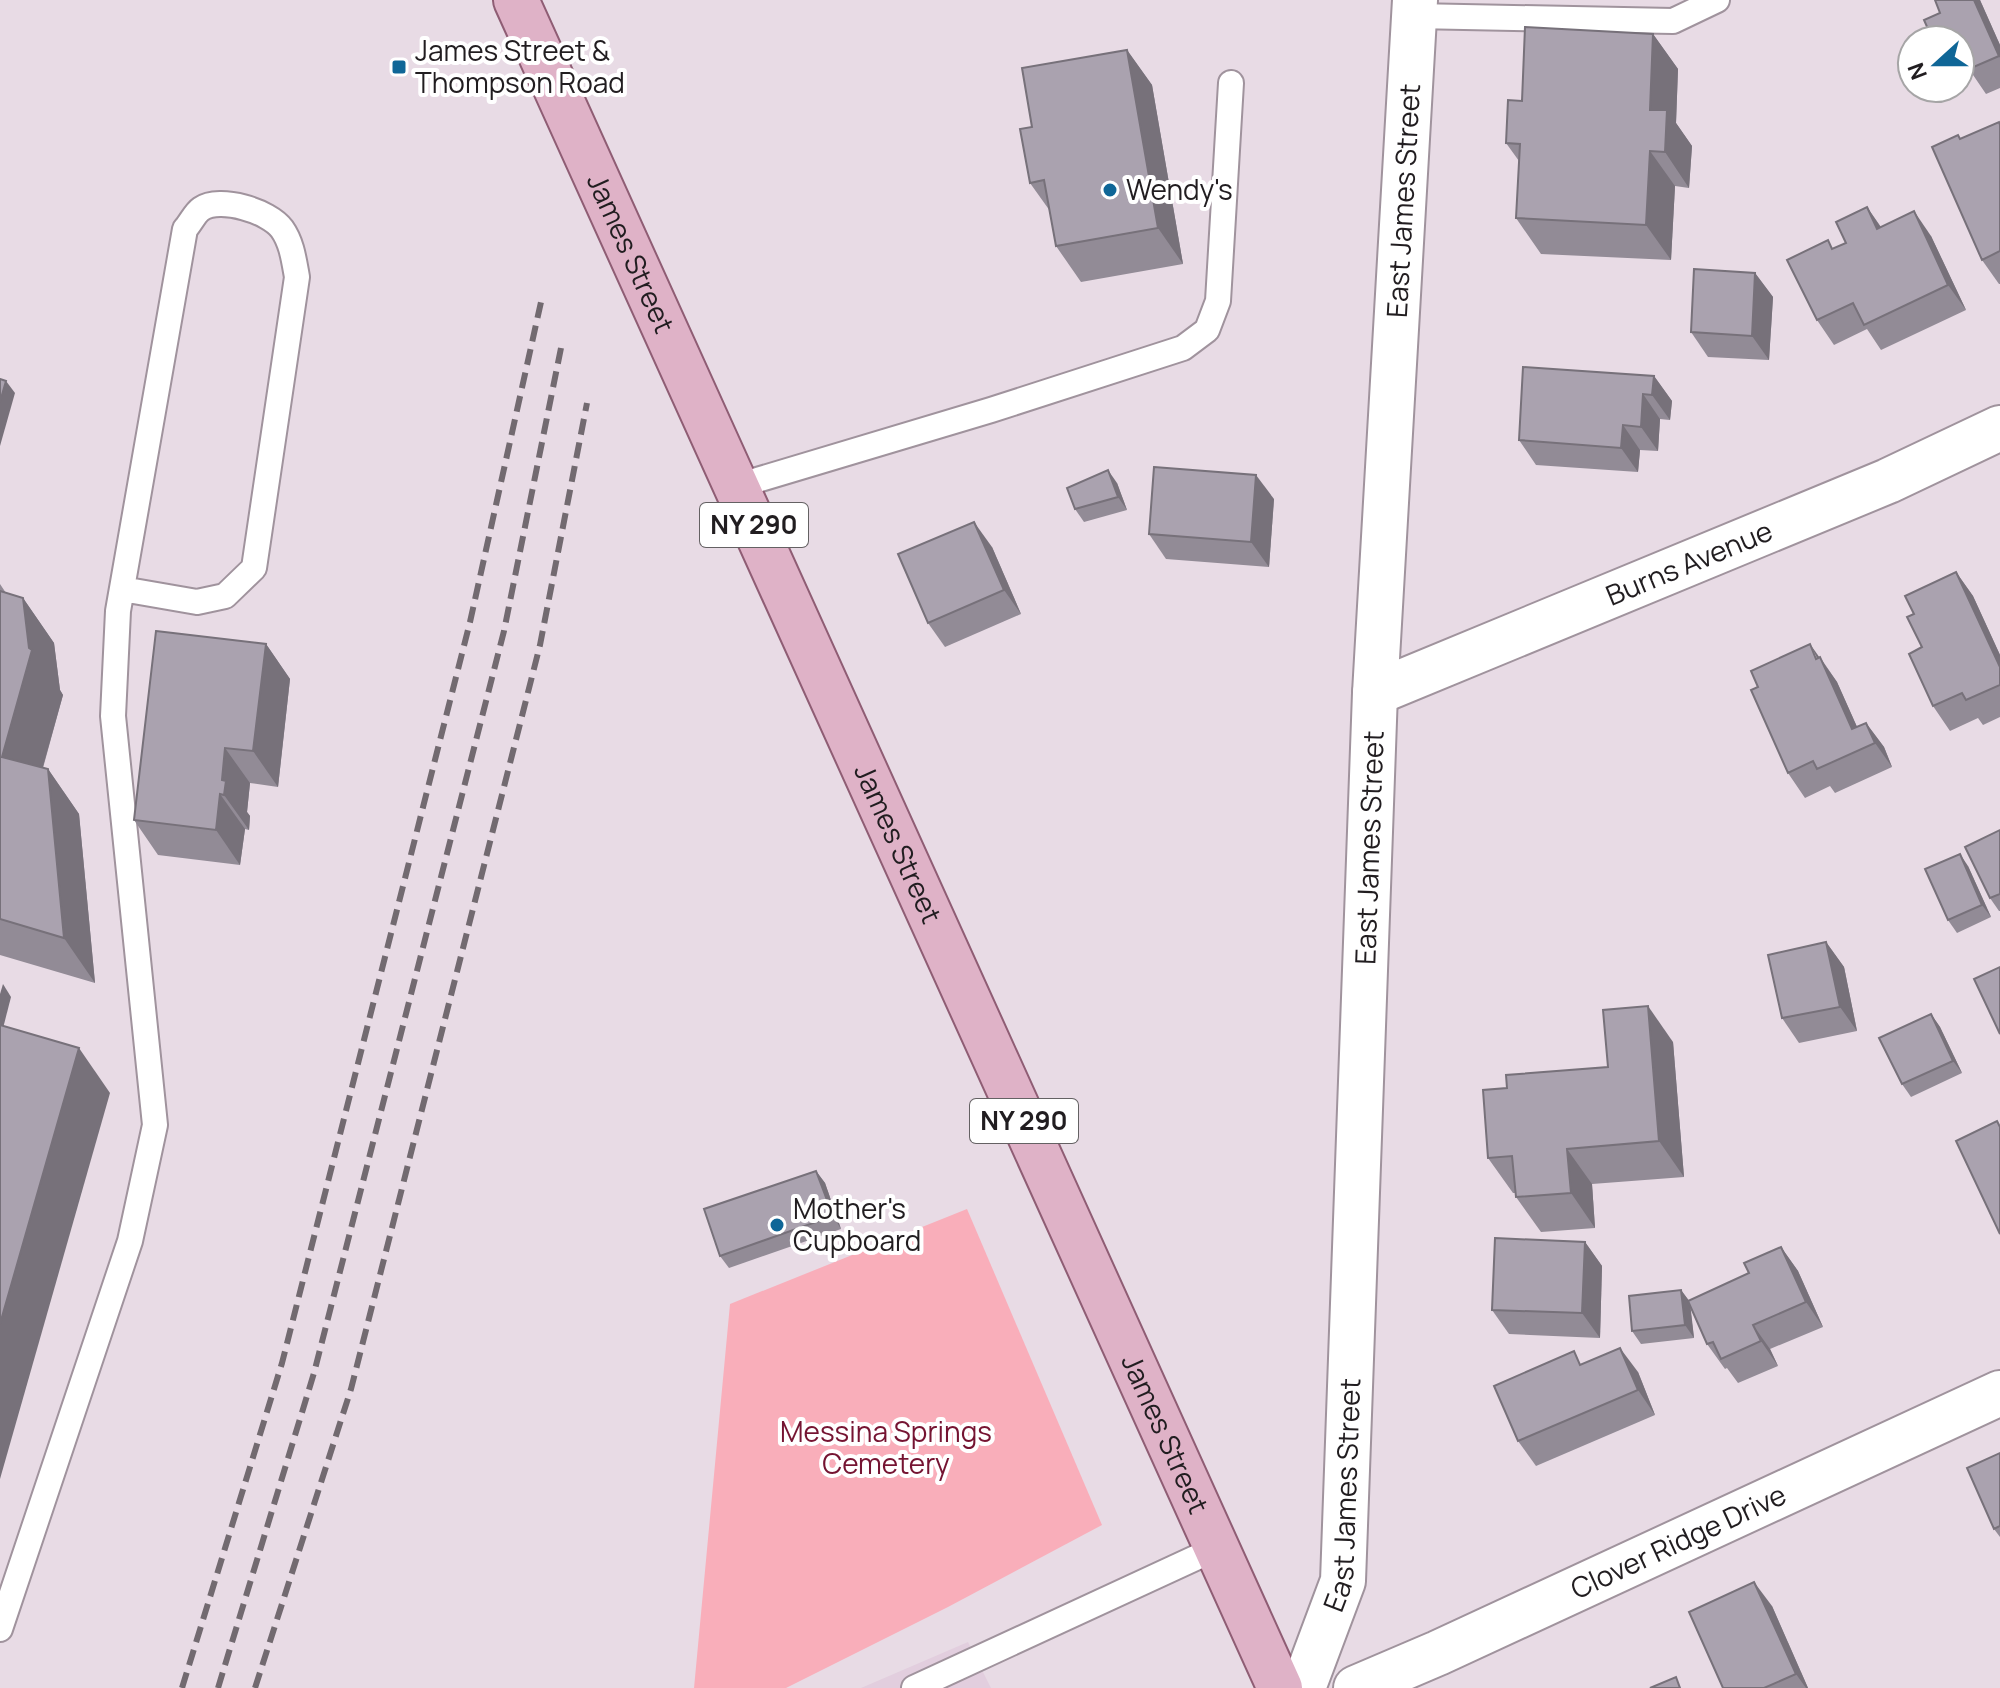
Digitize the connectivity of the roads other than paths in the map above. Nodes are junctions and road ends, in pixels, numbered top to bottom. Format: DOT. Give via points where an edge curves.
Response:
graph roads {
  1 [pos="516,0"];
  2 [pos="1717,0"];
  3 [pos="1414,8"];
  4 [pos="1669,11"];
  5 [pos="1231,83"];
  6 [pos="2000,428"];
  7 [pos="737,486"];
  8 [pos="122,589"];
  9 [pos="1375,693"];
  10 [pos="2000,1393"];
  11 [pos="1217,1548"];
  12 [pos="0,1629"];
  13 [pos="914,1688"];
  14 [pos="1280,1688"];
  15 [pos="1303,1688"];
  16 [pos="1356,1688"];
  1 -- 7 [label="main road, James Street / NY 290"];
  2 -- 4 [label="lane"];
  3 -- 4 [label="lane"];
  3 -- 9 [label="street, East James Street"];
  5 -- 7 [label="lane" via="1218,301 1207,330 1183,348"];
  6 -- 9 [label="street, Burns Avenue" via="1888,481"];
  7 -- 11 [label="main road, James Street / NY 290"];
  8 -- 8 [label="lane" via="185,229 201,209 224,204 265,213 292,249 297,277 254,568 225,596 197,602"];
  8 -- 12 [label="lane" via="113,716 155,1125 130,1241"];
  9 -- 15 [label="street, East James Street" via="1343,1581"];
  10 -- 16 [label="street, Clover Ridge Drive"];
  11 -- 13 [label="lane"];
  11 -- 14 [label="main road, James Street / NY 290"];
}
